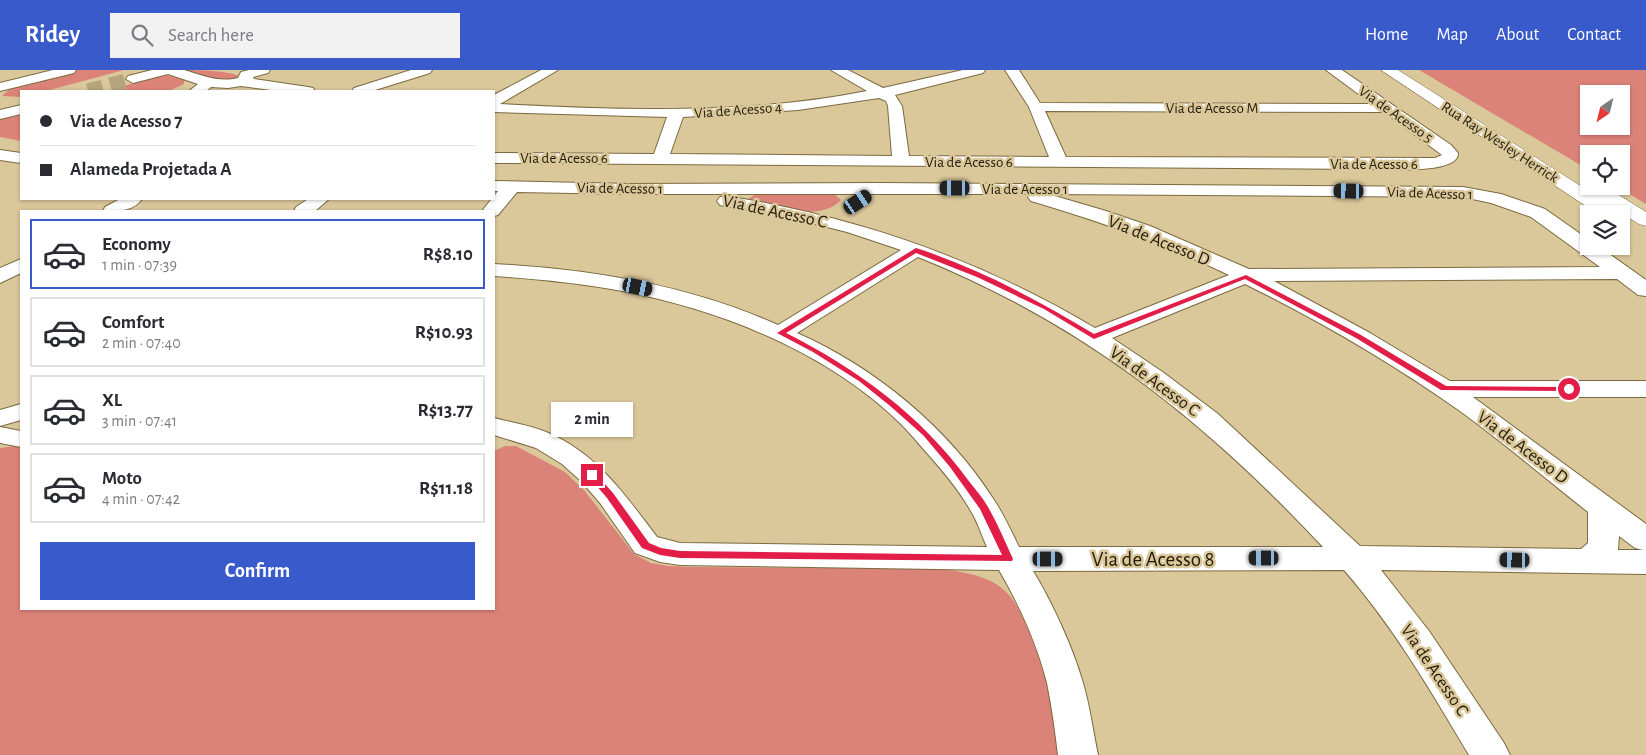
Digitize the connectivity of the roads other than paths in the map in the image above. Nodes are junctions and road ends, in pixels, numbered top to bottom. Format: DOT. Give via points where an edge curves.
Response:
graph roads {
  1 [pos="42,70"];
  2 [pos="69,70"];
  3 [pos="168,70"];
  4 [pos="263,70"];
  5 [pos="425,70"];
  6 [pos="551,70"];
  7 [pos="838,70"];
  8 [pos="978,70"];
  9 [pos="996,70"];
  10 [pos="1012,70"];
  11 [pos="1333,70"];
  12 [pos="1388,70"];
  13 [pos="1406,71"];
  14 [pos="118,72"];
  15 [pos="0,75"];
  16 [pos="241,76"];
  17 [pos="208,83"];
  18 [pos="0,87"];
  19 [pos="198,90"];
  20 [pos="304,90"];
  21 [pos="363,90"];
  22 [pos="885,94"];
  23 [pos="0,98"];
  24 [pos="20,98"];
  25 [pos="495,100"];
  26 [pos="1036,107"];
  27 [pos="495,108"];
  28 [pos="1387,108"];
  29 [pos="20,109"];
  30 [pos="676,114"];
  31 [pos="0,115"];
  32 [pos="0,155"];
  33 [pos="20,158"];
  34 [pos="495,158"];
  35 [pos="660,159"];
  36 [pos="901,161"];
  37 [pos="1444,161"];
  38 [pos="1060,162"];
  39 [pos="1580,180"];
  40 [pos="503,186"];
  41 [pos="879,188"];
  42 [pos="1012,189"];
  43 [pos="1081,189"];
  44 [pos="630,190"];
  45 [pos="1605,195"];
  46 [pos="131,200"];
  47 [pos="319,200"];
  48 [pos="1598,205"];
  49 [pos="114,210"];
  50 [pos="304,210"];
  51 [pos="491,210"];
  52 [pos="844,211"];
  53 [pos="1100,216"];
  54 [pos="1646,220"];
  55 [pos="1630,226"];
  56 [pos="1646,236"];
  57 [pos="916,250"];
  58 [pos="0,256"];
  59 [pos="20,259"];
  60 [pos="20,266"];
  61 [pos="495,270"];
  62 [pos="1621,273"];
  63 [pos="1246,276"];
  64 [pos="0,277"];
  65 [pos="1646,290"];
  66 [pos="781,333"];
  67 [pos="1094,336"];
  68 [pos="1444,389"];
  69 [pos="1646,390"];
  70 [pos="20,412"];
  71 [pos="0,418"];
  72 [pos="495,426"];
  73 [pos="1603,509"];
  74 [pos="1646,540"];
  75 [pos="1353,558"];
  76 [pos="1008,559"];
  77 [pos="1589,560"];
  78 [pos="1646,562"];
  79 [pos="1078,755"];
  80 [pos="1490,755"];
  1 -- 15 [label="street"];
  2 -- 18 [label="street"];
  3 -- 14 [label="street" via="136,78"];
  3 -- 17 [label="street"];
  4 -- 16 [label="street"];
  5 -- 21 [label="street"];
  6 -- 25 [label="street"];
  7 -- 22 [label="street"];
  8 -- 22 [label="street, Via de Acesso 4"];
  9 -- 10 [label="street"];
  10 -- 26 [label="street"];
  11 -- 28 [label="street, Via de Acesso 5"];
  12 -- 48 [label="street, Rua Ray Wesley Herrick"];
  13 -- 39 [label="street, Rua Ray Wesley Herrick"];
  16 -- 17 [label="street" via="223,84"];
  16 -- 20 [label="street"];
  17 -- 19 [label="street"];
  22 -- 30 [label="street, Via de Acesso 4" via="766,109"];
  22 -- 36 [label="street" via="895,106"];
  23 -- 24 [label="street"];
  26 -- 28 [label="street, Via de Acesso M"];
  26 -- 38 [label="street"];
  27 -- 30 [label="street, Via de Acesso 4"];
  28 -- 37 [label="street, Via de Acesso 5" via="1445,148 1450,157"];
  29 -- 31 [label="street"];
  30 -- 35 [label="street"];
  32 -- 33 [label="street"];
  34 -- 35 [label="street, Via de Acesso 6"];
  35 -- 36 [label="street, Via de Acesso 6"];
  36 -- 38 [label="street, Via de Acesso 6"];
  37 -- 38 [label="street, Via de Acesso 6" via="1365,164"];
  40 -- 44 [label="street, Via de Acesso 1"];
  40 -- 51 [label="street"];
  41 -- 42 [label="street, Via de Acesso 1"];
  41 -- 44 [label="street, Via de Acesso 1"];
  41 -- 52 [label="street"];
  42 -- 43 [label="street, Via de Acesso 1"];
  42 -- 53 [label="street, Via de Acesso D"];
  43 -- 53 [label="street, Via de Acesso D" via="1070,193 1067,200"];
  43 -- 62 [label="street, Via de Acesso 1" via="1464,192 1496,198 1538,213"];
  44 -- 52 [label="street, Via de Acesso C" via="716,199 798,213"];
  45 -- 54 [label="street, Rua Ray Wesley Herrick"];
  46 -- 49 [label="street"];
  47 -- 50 [label="street"];
  52 -- 57 [label="street, Via de Acesso C"];
  53 -- 63 [label="street, Via de Acesso D"];
  55 -- 56 [label="street"];
  57 -- 66 [label="street"];
  57 -- 67 [label="street, Via de Acesso C" via="980,276"];
  58 -- 59 [label="street"];
  60 -- 64 [label="street"];
  61 -- 66 [label="street" via="638,287 682,297"];
  62 -- 63 [label="street"];
  62 -- 65 [label="street, Via de Acesso 1"];
  63 -- 67 [label="street"];
  63 -- 68 [label="street, Via de Acesso D" via="1358,336"];
  66 -- 76 [label="street" via="861,380 926,434 984,508"];
  67 -- 75 [label="street, Via de Acesso C" via="1200,413"];
  68 -- 69 [label="street"];
  68 -- 73 [label="street, Via de Acesso D"];
  70 -- 71 [label="street"];
  72 -- 76 [label="street, Via de Acesso 8" via="546,442 572,458 610,496 646,545 660,551 680,554"];
  73 -- 74 [label="street, Via de Acesso D"];
  73 -- 77 [label="street" via="1604,547"];
  75 -- 76 [label="street, Via de Acesso 8"];
  75 -- 77 [label="street, Via de Acesso 8"];
  75 -- 80 [label="street, Via de Acesso C" via="1390,603"];
  76 -- 79 [label="street" via="1026,586 1062,672"];
  77 -- 78 [label="street, Via de Acesso 8"];
}
